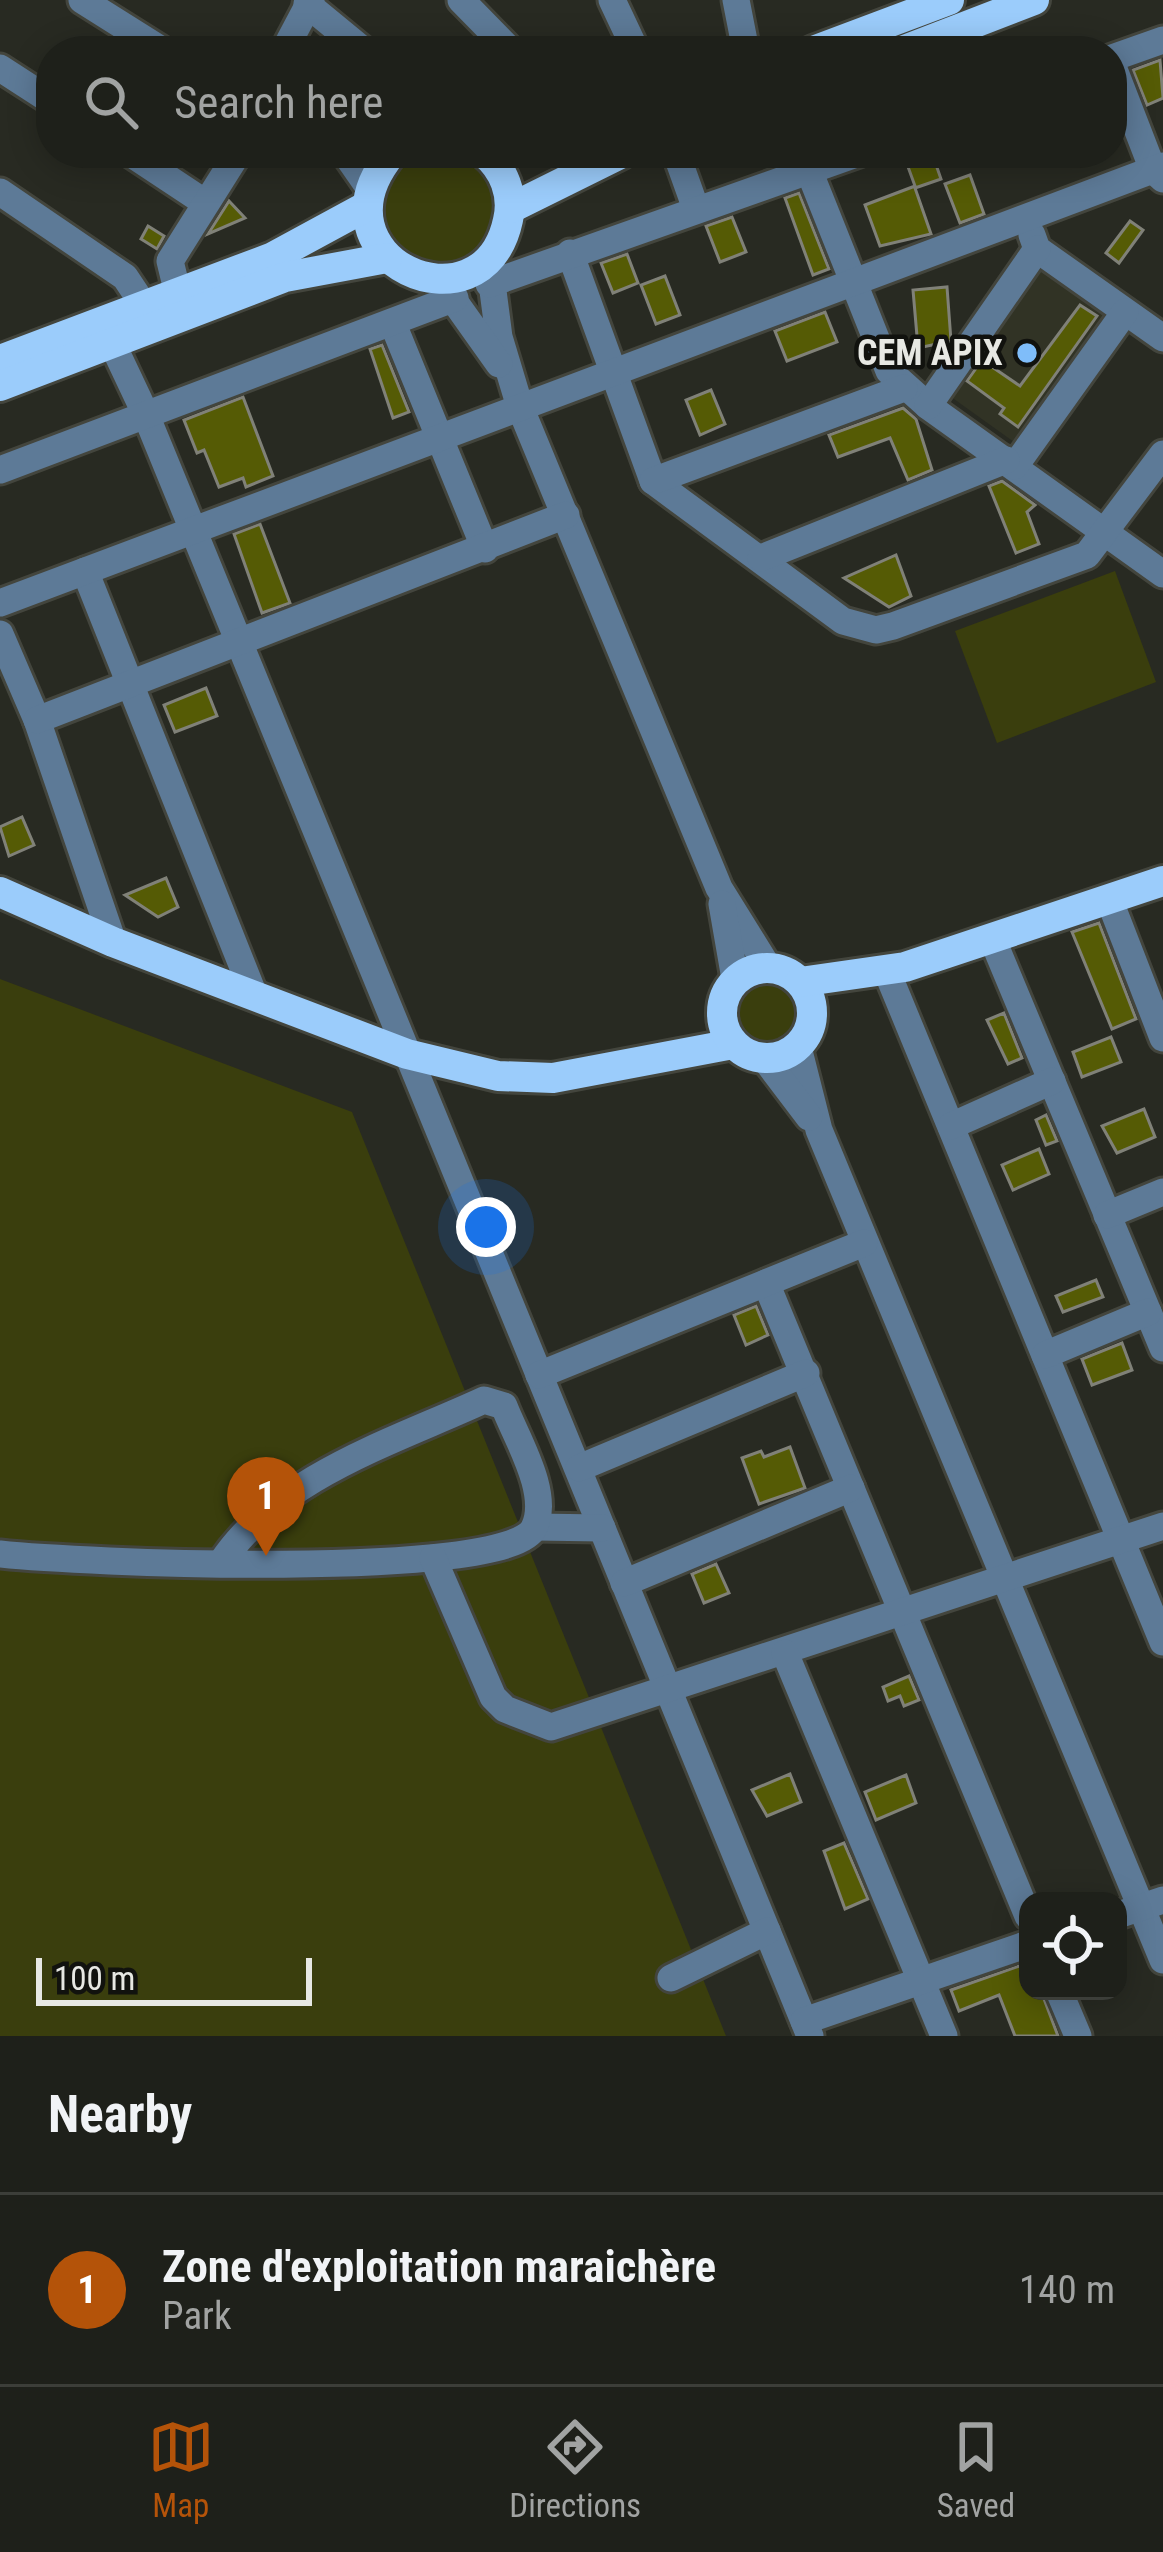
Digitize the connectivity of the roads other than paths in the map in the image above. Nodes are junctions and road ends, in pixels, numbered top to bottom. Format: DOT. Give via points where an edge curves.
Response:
graph roads {
  1 [pos="82,0"];
  2 [pos="461,0"];
  3 [pos="612,0"];
  4 [pos="949,0"];
  5 [pos="1034,0"];
  6 [pos="736,1"];
  7 [pos="309,2"];
  8 [pos="139,36"];
  9 [pos="292,36"];
  10 [pos="347,36"];
  11 [pos="496,36"];
  12 [pos="629,36"];
  13 [pos="743,36"];
  14 [pos="853,36"];
  15 [pos="941,36"];
  16 [pos="1163,40"];
  17 [pos="1127,55"];
  18 [pos="0,68"];
  19 [pos="36,91"];
  20 [pos="1127,96"];
  21 [pos="153,168"];
  22 [pos="228,168"];
  23 [pos="353,168"];
  24 [pos="384,168"];
  25 [pos="501,168"];
  26 [pos="592,168"];
  27 [pos="681,168"];
  28 [pos="791,168"];
  29 [pos="807,168"];
  30 [pos="1160,172"];
  31 [pos="0,192"];
  32 [pos="369,197"];
  33 [pos="204,202"];
  34 [pos="511,208"];
  35 [pos="696,209"];
  36 [pos="1026,216"];
  37 [pos="1037,249"];
  38 [pos="569,253"];
  39 [pos="387,258"];
  40 [pos="489,272"];
  41 [pos="852,281"];
  42 [pos="446,289"];
  43 [pos="178,294"];
  44 [pos="145,307"];
  45 [pos="1125,312"];
  46 [pos="393,324"];
  47 [pos="106,333"];
  48 [pos="1163,338"];
  49 [pos="0,360"];
  50 [pos="613,371"];
  51 [pos="508,377"];
  52 [pos="0,386"];
  53 [pos="904,388"];
  54 [pos="520,406"];
  55 [pos="928,406"];
  56 [pos="146,415"];
  57 [pos="440,439"];
  58 [pos="1163,454"];
  59 [pos="1011,463"];
  60 [pos="0,470"];
  61 [pos="652,481"];
  62 [pos="566,515"];
  63 [pos="192,530"];
  64 [pos="1107,534"];
  65 [pos="485,549"];
  66 [pos="761,558"];
  67 [pos="85,571"];
  68 [pos="1163,574"];
  69 [pos="1,599"];
  70 [pos="0,634"];
  71 [pos="239,643"];
  72 [pos="130,685"];
  73 [pos="37,720"];
  74 [pos="1163,880"];
  75 [pos="719,888"];
  76 [pos="0,892"];
  77 [pos="1109,899"];
  78 [pos="992,938"];
  79 [pos="113,942"];
  80 [pos="768,967"];
  81 [pos="898,973"];
  82 [pos="735,979"];
  83 [pos="800,982"];
  84 [pos="254,995"];
  85 [pos="721,1011"];
  86 [pos="805,1034"];
  87 [pos="1163,1038"];
  88 [pos="733,1044"];
  89 [pos="407,1054"];
  90 [pos="668,1054"];
  91 [pos="765,1059"];
  92 [pos="1052,1081"];
  93 [pos="951,1126"];
  94 [pos="819,1130"];
  95 [pos="1163,1192"];
  96 [pos="1108,1214"];
  97 [pos="864,1243"];
  98 [pos="766,1282"];
  99 [pos="1148,1312"];
  100 [pos="1163,1348"];
  101 [pos="1045,1354"];
  102 [pos="806,1373"];
  103 [pos="539,1375"];
  104 [pos="579,1468"];
  105 [pos="851,1488"];
  106 [pos="535,1526"];
  107 [pos="1163,1526"];
  108 [pos="602,1528"];
  109 [pos="1121,1540"];
  110 [pos="0,1553"];
  111 [pos="433,1558"];
  112 [pos="221,1563"];
  113 [pos="1005,1579"];
  114 [pos="624,1583"];
  115 [pos="903,1612"];
  116 [pos="1161,1631"];
  117 [pos="785,1653"];
  118 [pos="669,1692"];
  119 [pos="1019,1894"];
  120 [pos="1141,1907"];
  121 [pos="767,1931"];
  122 [pos="1019,1947"];
  123 [pos="1163,1960"];
  124 [pos="671,1978"];
  125 [pos="921,1981"];
  126 [pos="1063,2000"];
  127 [pos="807,2028"];
  128 [pos="944,2036"];
  129 [pos="1078,2036"];
  1 -- 8 [label="street"];
  2 -- 11 [label="street"];
  3 -- 12 [label="street"];
  4 -- 14 [label="main road"];
  5 -- 15 [label="main road"];
  6 -- 13 [label="street"];
  7 -- 9 [label="street"];
  7 -- 10 [label="street"];
  16 -- 17 [label="street"];
  18 -- 19 [label="street"];
  20 -- 30 [label="street"];
  21 -- 33 [label="street"];
  22 -- 33 [label="street"];
  23 -- 32 [label="street"];
  24 -- 32 [label="main road"];
  25 -- 34 [label="main road"];
  26 -- 34 [label="main road"];
  27 -- 35 [label="street"];
  28 -- 35 [label="street"];
  29 -- 41 [label="street"];
  30 -- 36 [label="street"];
  31 -- 44 [label="street" via="125,277"];
  32 -- 39 [label="main road" via="376,242"];
  32 -- 43 [label="main road" via="273,257"];
  33 -- 43 [label="street" via="170,261"];
  34 -- 40 [label="main road"];
  35 -- 38 [label="street"];
  36 -- 37 [label="street"];
  36 -- 41 [label="street"];
  37 -- 45 [label="street"];
  37 -- 55 [label="street"];
  38 -- 40 [label="street"];
  38 -- 50 [label="street"];
  39 -- 42 [label="main road"];
  39 -- 47 [label="main road" via="285,278"];
  40 -- 42 [label="main road" via="457,278"];
  40 -- 51 [label="street"];
  41 -- 50 [label="street"];
  41 -- 53 [label="street" via="880,353"];
  42 -- 46 [label="street"];
  42 -- 51 [label="street"];
  43 -- 44 [label="main road"];
  44 -- 47 [label="main road"];
  45 -- 48 [label="street"];
  45 -- 59 [label="street"];
  46 -- 56 [label="street"];
  46 -- 57 [label="street"];
  47 -- 49 [label="main road"];
  47 -- 52 [label="main road"];
  47 -- 56 [label="street"];
  50 -- 54 [label="street"];
  50 -- 61 [label="street"];
  51 -- 54 [label="street"];
  53 -- 55 [label="street"];
  53 -- 61 [label="street"];
  54 -- 57 [label="street"];
  54 -- 62 [label="street"];
  55 -- 59 [label="street"];
  56 -- 60 [label="street"];
  56 -- 63 [label="street"];
  57 -- 63 [label="street"];
  57 -- 65 [label="street"];
  58 -- 64 [label="street"];
  59 -- 64 [label="street"];
  59 -- 66 [label="street"];
  61 -- 66 [label="street"];
  62 -- 65 [label="street"];
  62 -- 75 [label="street"];
  63 -- 67 [label="street"];
  63 -- 71 [label="street"];
  64 -- 66 [label="street" via="1087,555 876,630 843,621"];
  64 -- 68 [label="street"];
  65 -- 71 [label="street"];
  67 -- 69 [label="street"];
  67 -- 72 [label="street"];
  70 -- 73 [label="street"];
  71 -- 72 [label="street"];
  71 -- 89 [label="street"];
  72 -- 73 [label="street"];
  72 -- 84 [label="street"];
  73 -- 79 [label="street"];
  74 -- 77 [label="main road"];
  75 -- 80 [label="street"];
  75 -- 82 [label="street"];
  76 -- 79 [label="main road"];
  77 -- 78 [label="main road"];
  77 -- 87 [label="street"];
  78 -- 81 [label="main road"];
  78 -- 92 [label="street"];
  79 -- 84 [label="main road"];
  80 -- 82 [label="main road"];
  80 -- 83 [label="main road"];
  81 -- 83 [label="main road"];
  81 -- 86 [label="main road"];
  81 -- 93 [label="street"];
  82 -- 85 [label="main road"];
  83 -- 86 [label="main road" via="812,1007"];
  84 -- 89 [label="main road"];
  85 -- 88 [label="main road"];
  85 -- 90 [label="main road"];
  86 -- 91 [label="main road"];
  86 -- 94 [label="street"];
  88 -- 90 [label="main road"];
  88 -- 91 [label="main road"];
  89 -- 90 [label="main road" via="523,1079"];
  89 -- 103 [label="street"];
  91 -- 94 [label="street"];
  92 -- 93 [label="street"];
  92 -- 96 [label="street"];
  93 -- 101 [label="street"];
  94 -- 97 [label="street"];
  95 -- 96 [label="street"];
  96 -- 99 [label="street"];
  97 -- 98 [label="street"];
  97 -- 113 [label="street"];
  98 -- 102 [label="street"];
  98 -- 103 [label="street"];
  99 -- 100 [label="street"];
  99 -- 101 [label="street"];
  101 -- 109 [label="street"];
  102 -- 104 [label="street"];
  102 -- 105 [label="street"];
  103 -- 104 [label="street"];
  104 -- 108 [label="street"];
  105 -- 114 [label="street"];
  105 -- 115 [label="street"];
  106 -- 108 [label="street"];
  106 -- 111 [label="street" via="504,1550"];
  106 -- 112 [label="street" via="537,1499 503,1406 484,1400 311,1480 247,1527"];
  107 -- 109 [label="street"];
  108 -- 114 [label="street"];
  109 -- 113 [label="street"];
  109 -- 116 [label="street"];
  110 -- 112 [label="street"];
  111 -- 112 [label="street"];
  111 -- 118 [label="street" via="481,1677 505,1709 551,1726"];
  113 -- 115 [label="street"];
  113 -- 120 [label="street"];
  114 -- 118 [label="street"];
  115 -- 117 [label="street"];
  115 -- 119 [label="street"];
  117 -- 118 [label="street"];
  117 -- 125 [label="street"];
  118 -- 121 [label="street"];
  120 -- 123 [label="street"];
  121 -- 124 [label="street"];
  121 -- 127 [label="street"];
  122 -- 125 [label="street"];
  125 -- 127 [label="street"];
  125 -- 128 [label="street"];
  126 -- 129 [label="street"];
}
